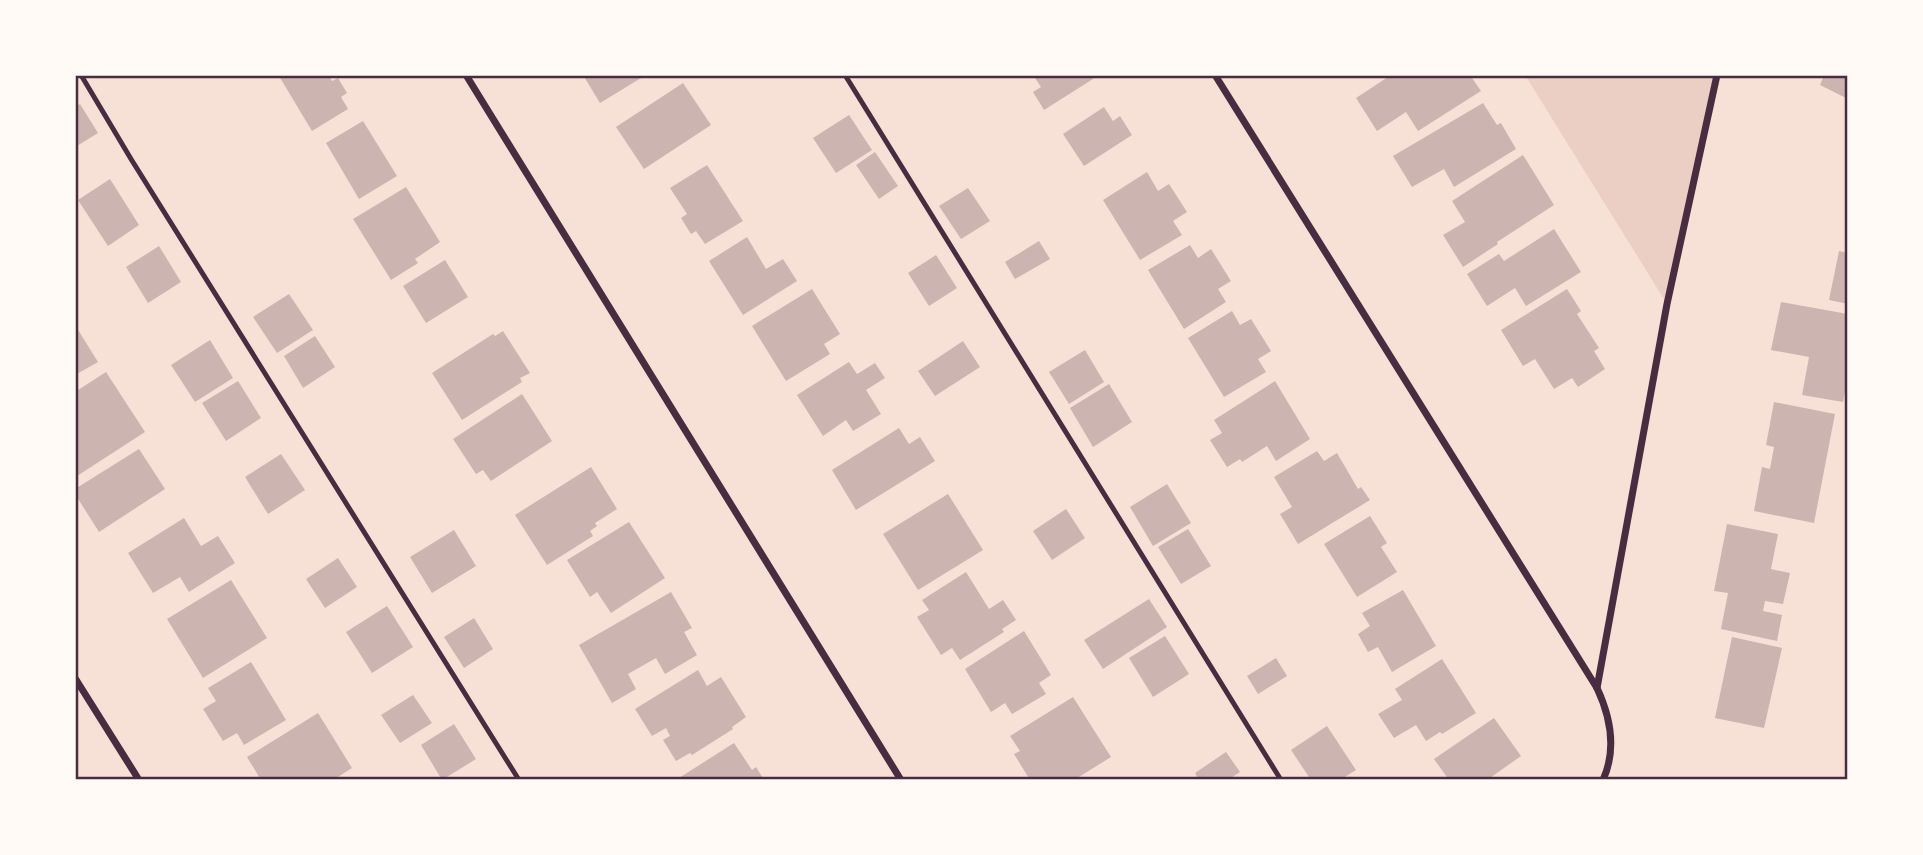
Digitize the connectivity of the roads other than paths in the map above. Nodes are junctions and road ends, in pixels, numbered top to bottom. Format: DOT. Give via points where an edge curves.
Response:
graph roads {
  1 [pos="81,75"];
  2 [pos="466,75"];
  3 [pos="845,75"];
  4 [pos="1214,75"];
  5 [pos="1717,75"];
  6 [pos="75,678"];
  7 [pos="1597,688"];
  8 [pos="138,780"];
  9 [pos="519,780"];
  10 [pos="901,780"];
  11 [pos="1281,780"];
  12 [pos="1602,780"];
  1 -- 9 [label="lane"];
  2 -- 10 [label="street"];
  3 -- 11 [label="lane"];
  4 -- 7 [label="street"];
  5 -- 7 [label="street" via="1667,304"];
  6 -- 8 [label="street"];
  7 -- 12 [label="street" via="1612,739"];
}
